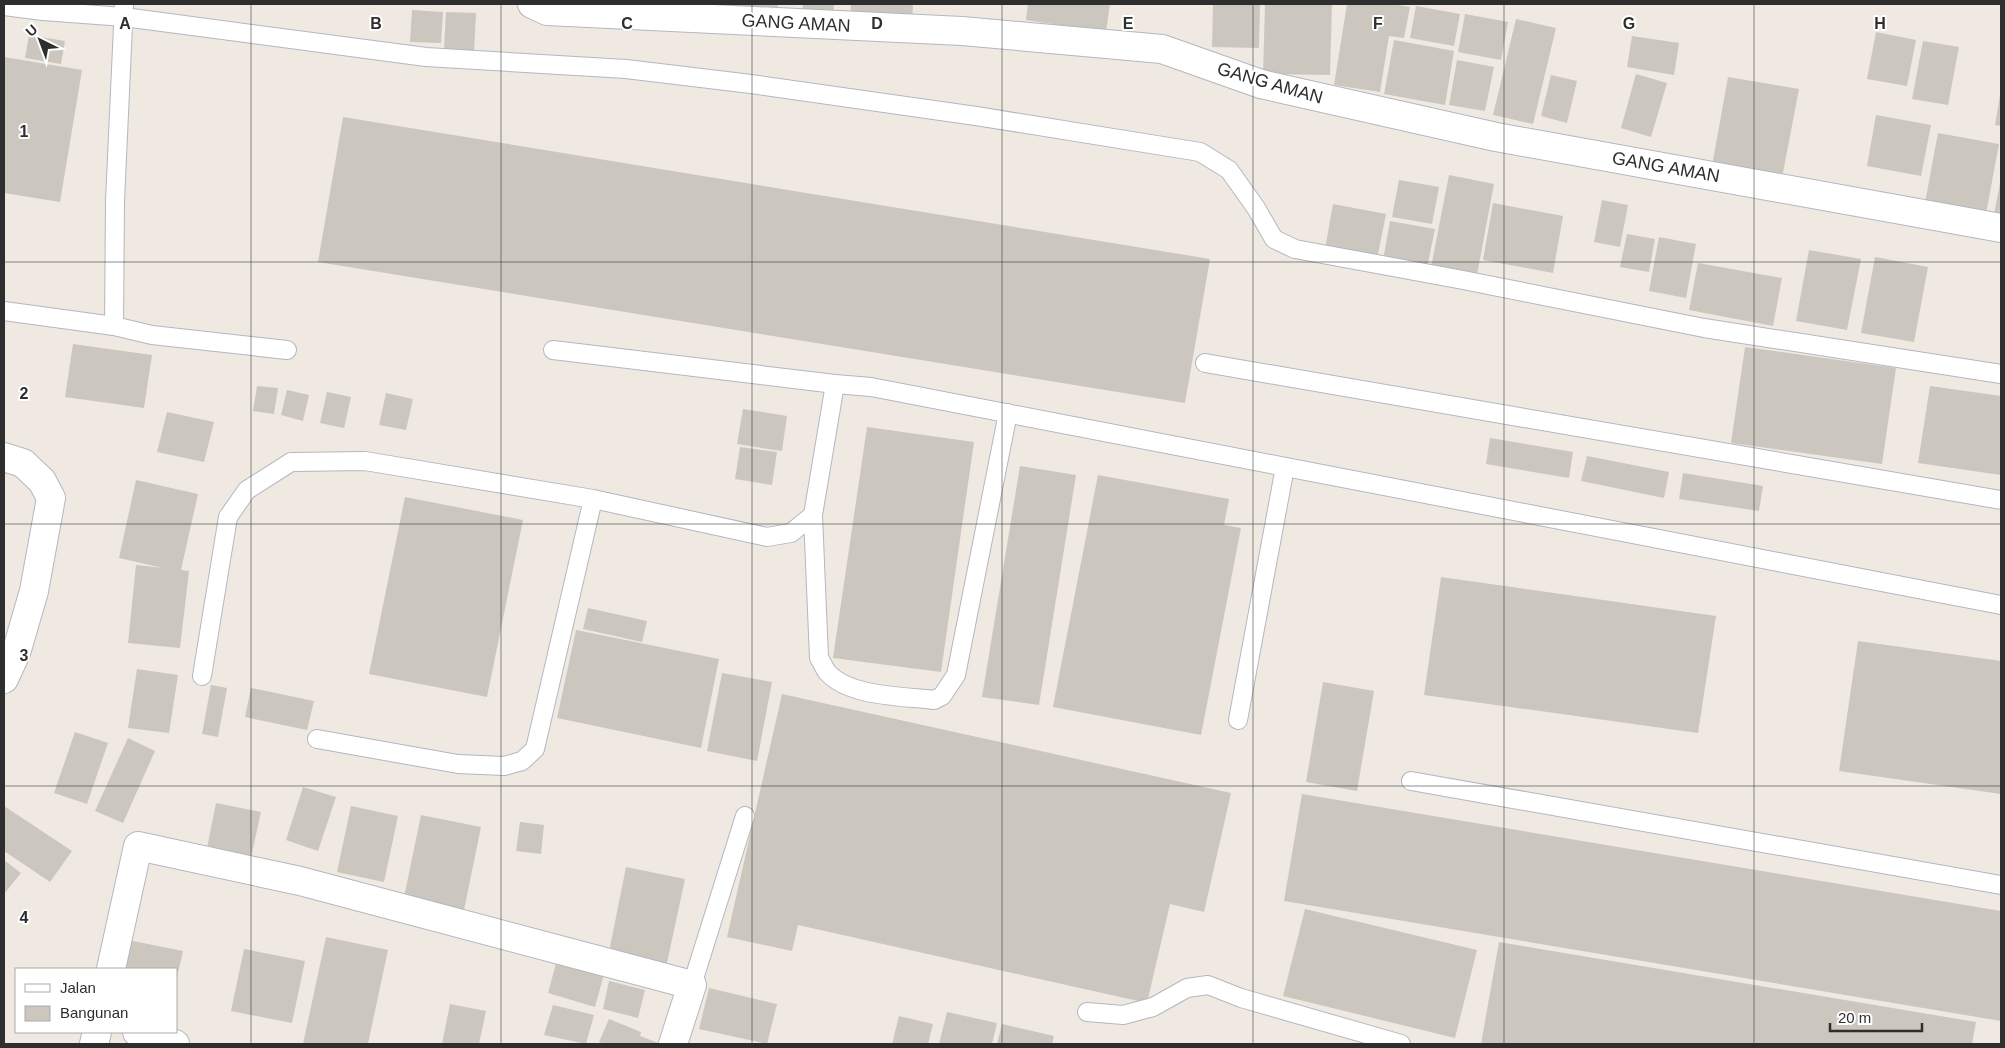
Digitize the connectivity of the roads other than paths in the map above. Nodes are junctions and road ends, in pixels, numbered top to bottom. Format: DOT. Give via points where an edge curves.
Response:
graph roads {
  1 [pos="532,4"];
  2 [pos="4,6"];
  3 [pos="124,10"];
  4 [pos="707,11"];
  5 [pos="2001,228"];
  6 [pos="4,311"];
  7 [pos="114,326"];
  8 [pos="287,350"];
  9 [pos="553,350"];
  10 [pos="1205,364"];
  11 [pos="2001,374"];
  12 [pos="834,384"];
  13 [pos="1008,413"];
  14 [pos="4,458"];
  15 [pos="1285,467"];
  16 [pos="593,499"];
  17 [pos="2001,500"];
  18 [pos="813,514"];
  19 [pos="2001,605"];
  20 [pos="10,651"];
  21 [pos="202,676"];
  22 [pos="4,680"];
  23 [pos="1238,720"];
  24 [pos="317,739"];
  25 [pos="1411,781"];
  26 [pos="745,816"];
  27 [pos="2001,885"];
  28 [pos="111,968"];
  29 [pos="692,985"];
  30 [pos="1087,1012"];
  31 [pos="140,1033"];
  32 [pos="175,1044"];
  33 [pos="673,1044"];
  34 [pos="1401,1044"];
  1 -- 4 [label="street, GANG AMAN" via="547,12"];
  2 -- 3 [label="lane" via="43,11"];
  3 -- 7 [label="lane" via="115,200"];
  3 -- 11 [label="lane" via="426,57 626,69 751,84 1200,152 1229,170 1274,239 1295,249 1704,328"];
  4 -- 5 [label="street, GANG AMAN" via="1162,49 1261,84 1496,137"];
  6 -- 7 [label="lane"];
  7 -- 8 [label="lane" via="152,335"];
  9 -- 12 [label="lane"];
  10 -- 17 [label="lane"];
  12 -- 13 [label="lane" via="871,387"];
  12 -- 18 [label="lane"];
  13 -- 15 [label="lane"];
  13 -- 18 [label="lane" via="956,674 942,696 934,700 866,692 838,681 826,671 819,658"];
  14 -- 20 [label="street" via="23,463 42,481 51,498 34,591"];
  15 -- 19 [label="lane"];
  15 -- 23 [label="lane"];
  16 -- 18 [label="lane" via="768,537 791,534"];
  16 -- 21 [label="lane" via="366,461 291,462 247,490 228,517"];
  16 -- 24 [label="lane" via="535,749 522,761 504,766 458,764"];
  20 -- 22 [label="street"];
  25 -- 27 [label="lane"];
  26 -- 29 [label="lane"];
  28 -- 29 [label="street" via="138,846 300,881"];
  29 -- 33 [label="street"];
  30 -- 34 [label="lane" via="1123,1015 1153,1007 1187,988 1208,985"];
  31 -- 32 [label="street"];
}
